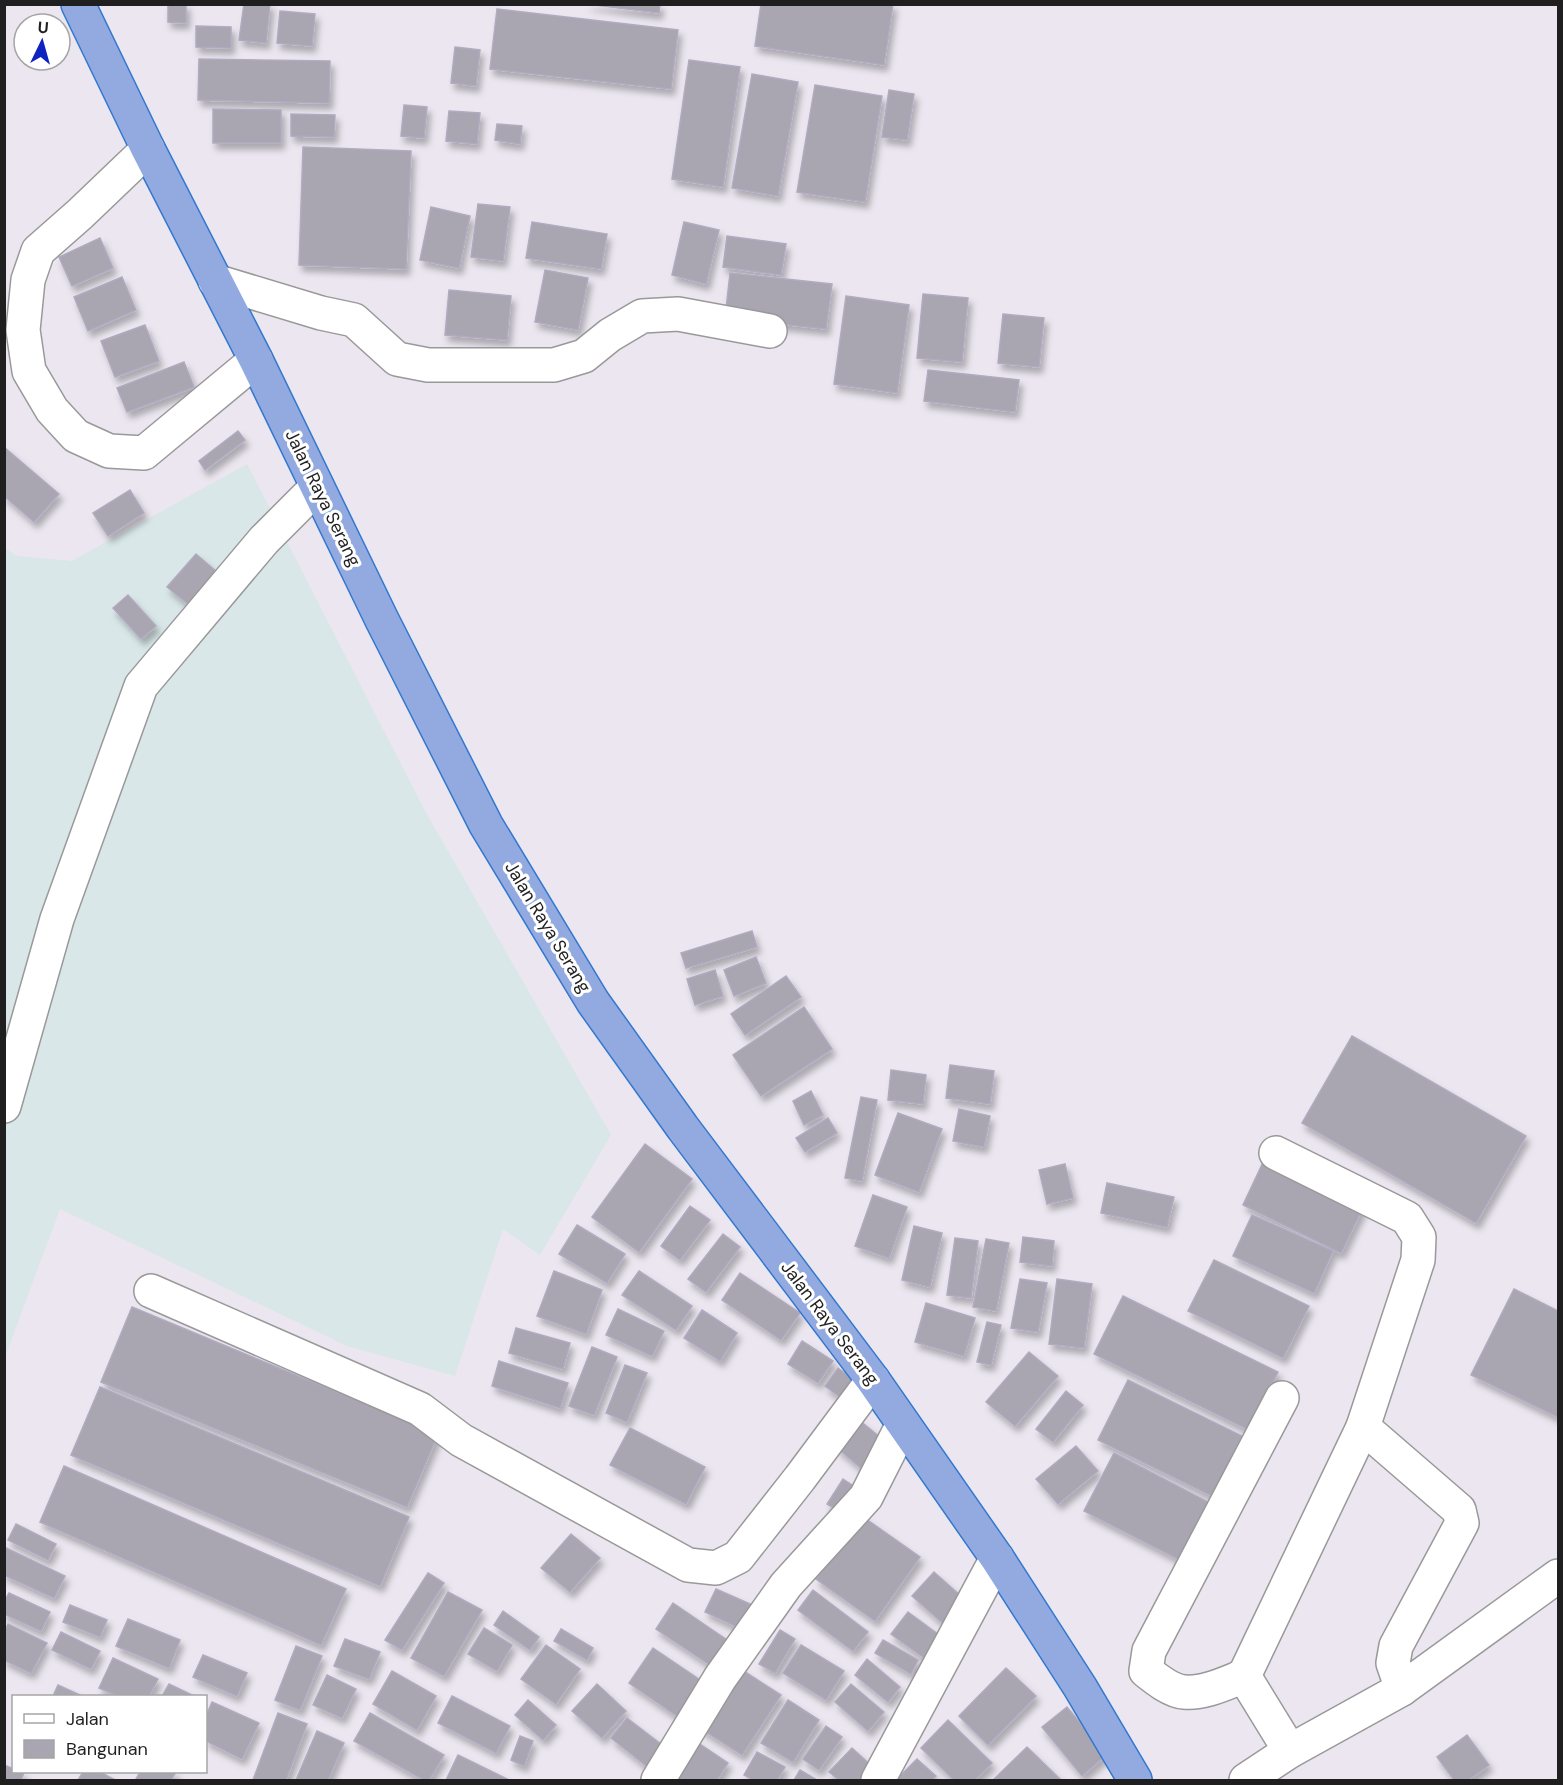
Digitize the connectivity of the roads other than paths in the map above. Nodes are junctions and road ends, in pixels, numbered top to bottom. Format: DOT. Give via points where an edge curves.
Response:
graph roads {
  1 [pos="78,4"];
  2 [pos="148,149"];
  3 [pos="216,281"];
  4 [pos="770,331"];
  5 [pos="256,360"];
  6 [pos="317,487"];
  7 [pos="4,1106"];
  8 [pos="1276,1153"];
  9 [pos="151,1291"];
  10 [pos="873,1380"];
  11 [pos="1282,1398"];
  12 [pos="903,1424"];
  13 [pos="1363,1427"];
  14 [pos="997,1558"];
  15 [pos="1558,1576"];
  16 [pos="1244,1676"];
  17 [pos="1402,1689"];
  18 [pos="1290,1751"];
  19 [pos="658,1780"];
  20 [pos="879,1780"];
  21 [pos="1136,1780"];
  22 [pos="1246,1780"];
  1 -- 2 [label="highway, Jalan Raya Serang"];
  2 -- 3 [label="highway, Jalan Raya Serang"];
  2 -- 5 [label="street" via="38,251 27,280 23,330 29,371 52,410 76,436 109,451 144,453"];
  3 -- 4 [label="street" via="354,320 397,359 428,365 554,365 584,356 642,316 678,314"];
  3 -- 5 [label="highway, Jalan Raya Serang"];
  5 -- 6 [label="highway, Jalan Raya Serang"];
  6 -- 7 [label="street" via="264,540 141,686 57,919"];
  6 -- 10 [label="highway, Jalan Raya Serang" via="486,825 593,1002"];
  8 -- 13 [label="street" via="1407,1218 1419,1237 1418,1260"];
  9 -- 10 [label="street" via="420,1409 460,1440 688,1565 716,1568 738,1557"];
  10 -- 12 [label="highway, Jalan Raya Serang"];
  11 -- 16 [label="street" via="1149,1651 1146,1671 1183,1692 1210,1689"];
  12 -- 14 [label="highway, Jalan Raya Serang"];
  12 -- 19 [label="street" via="866,1497 786,1585 720,1678"];
  13 -- 16 [label="street"];
  13 -- 17 [label="street" via="1459,1510 1462,1523 1396,1646 1393,1663"];
  14 -- 20 [label="street"];
  14 -- 21 [label="highway, Jalan Raya Serang"];
  15 -- 17 [label="street"];
  16 -- 18 [label="street"];
  17 -- 18 [label="street"];
  18 -- 22 [label="street"];
}
